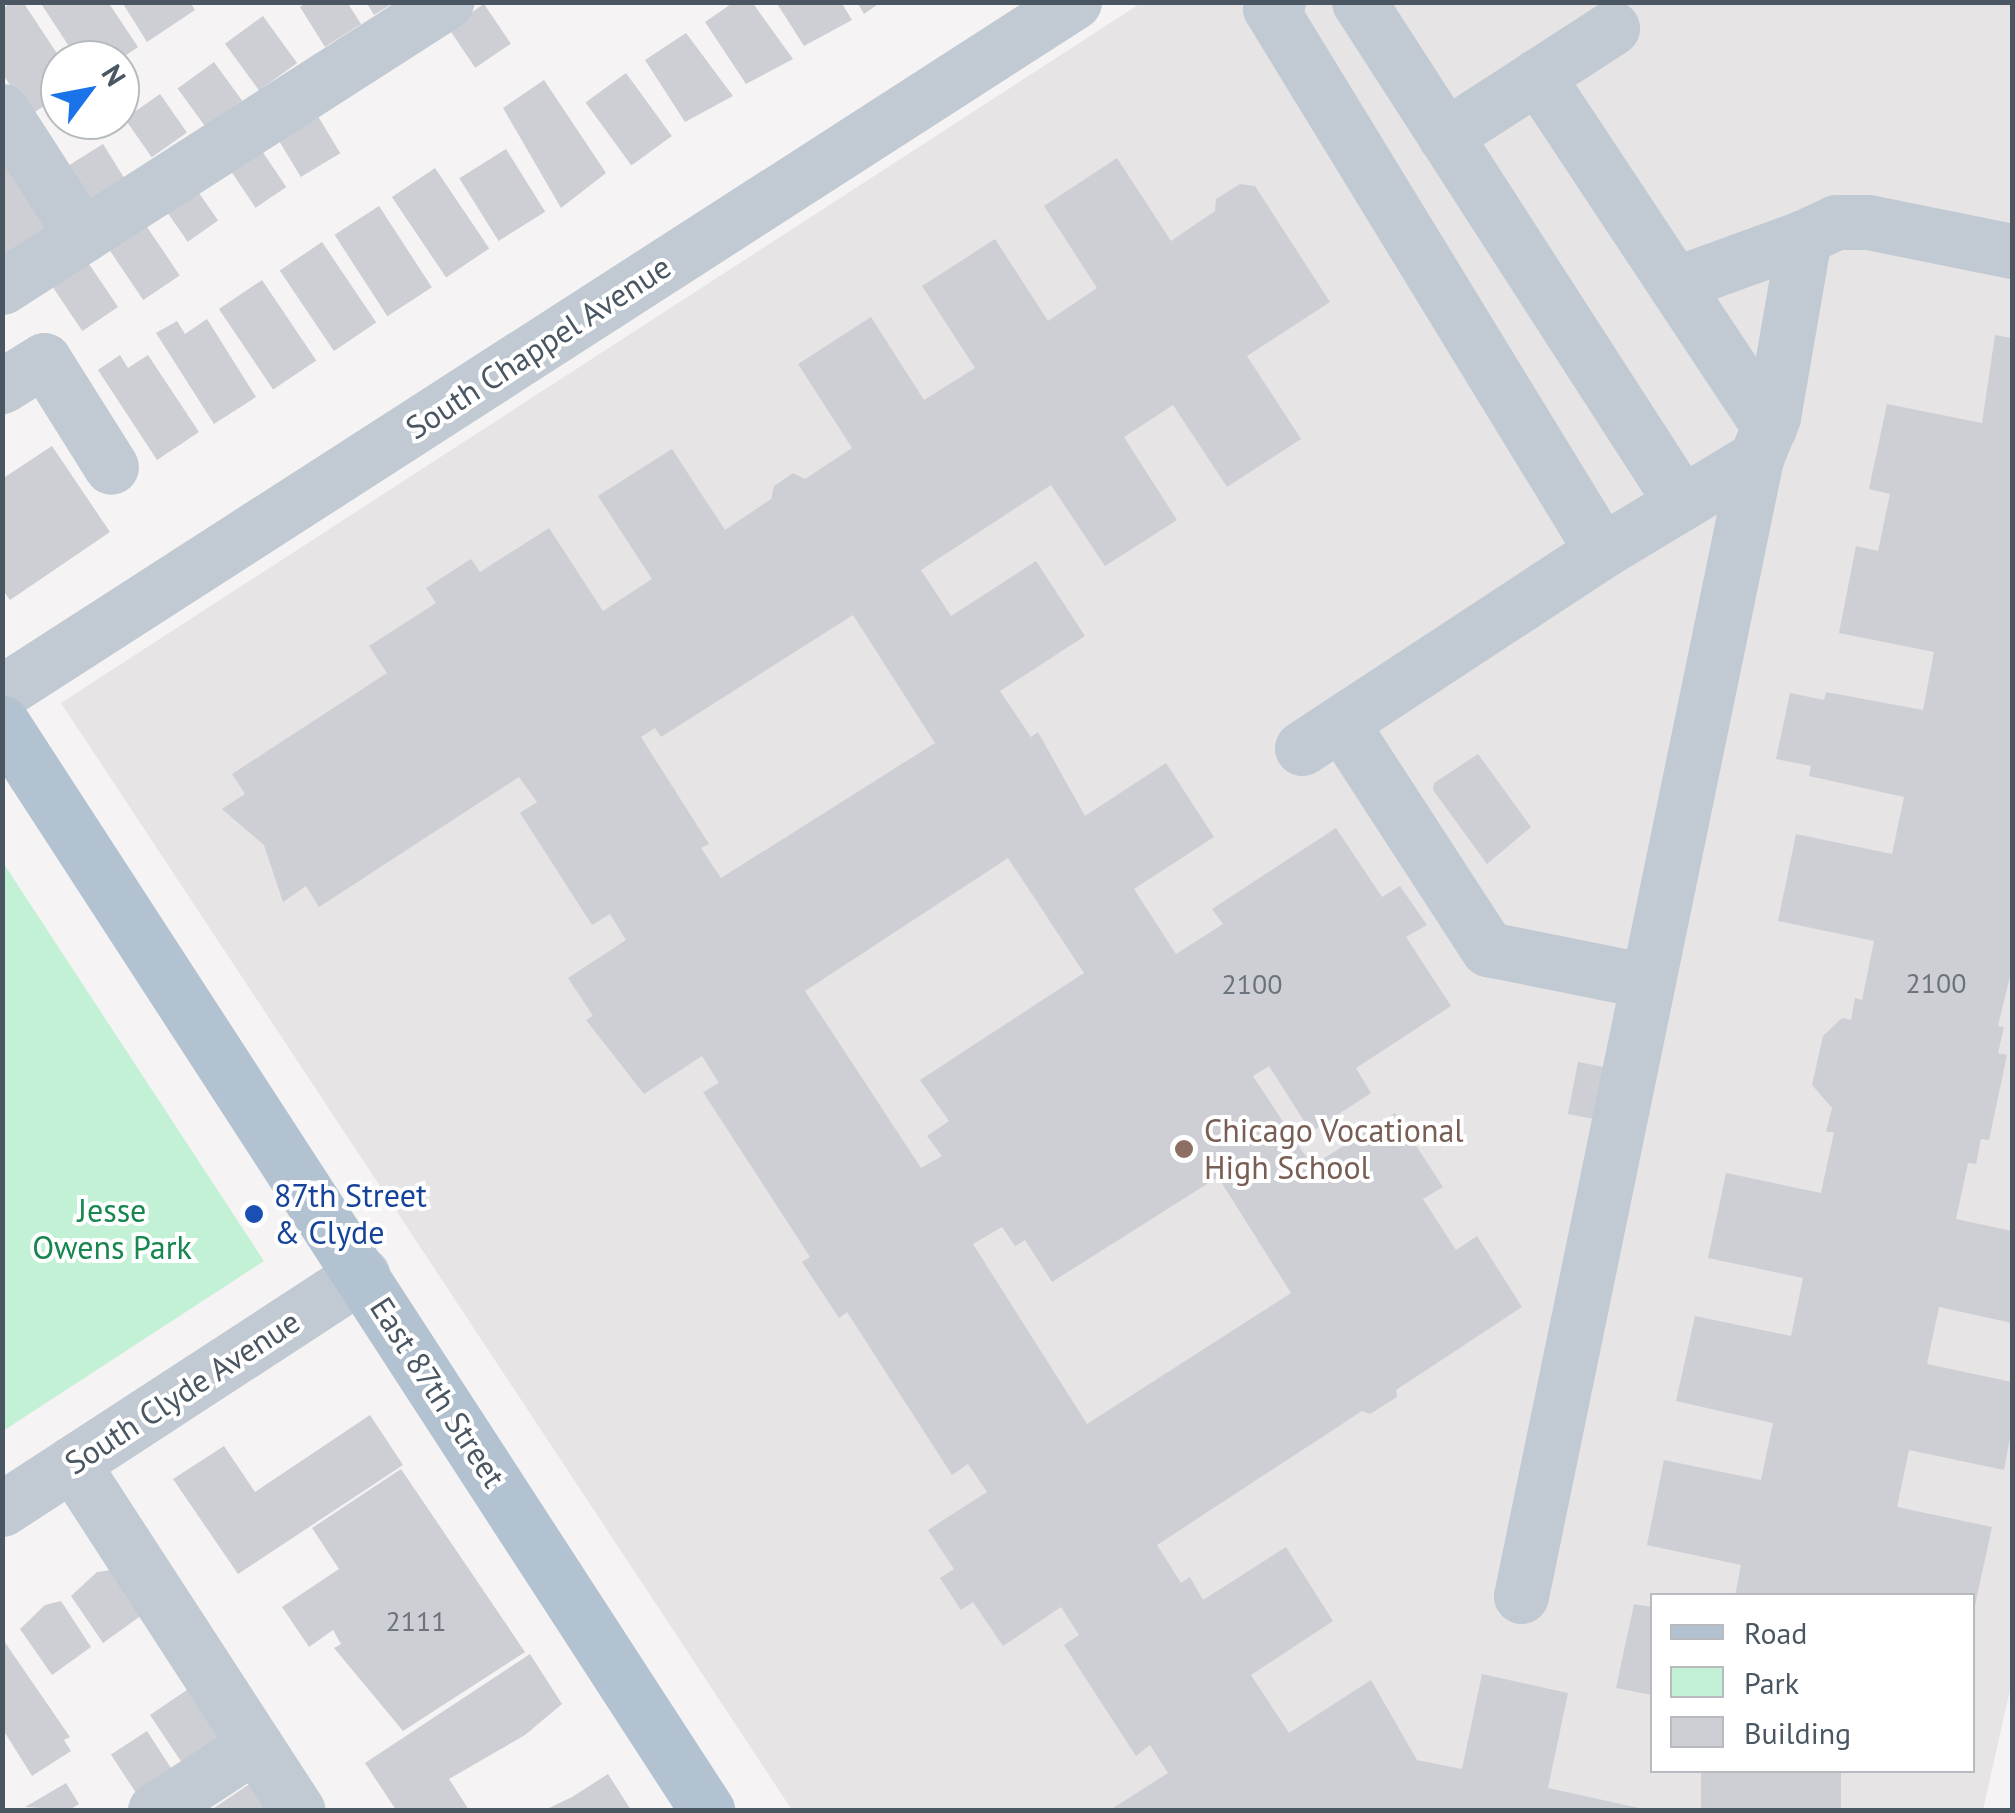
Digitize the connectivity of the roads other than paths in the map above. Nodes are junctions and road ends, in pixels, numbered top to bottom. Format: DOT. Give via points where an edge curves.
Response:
graph roads {
  1 [pos="446,2"];
  2 [pos="1074,2"];
  3 [pos="1278,2"];
  4 [pos="1358,2"];
  5 [pos="1612,28"];
  6 [pos="1538,76"];
  7 [pos="2,111"];
  8 [pos="1445,136"];
  9 [pos="82,236"];
  10 [pos="1804,237"];
  11 [pos="2012,251"];
  12 [pos="1675,284"];
  13 [pos="2,286"];
  14 [pos="2,386"];
  15 [pos="1762,443"];
  16 [pos="110,467"];
  17 [pos="1682,502"];
  18 [pos="1602,551"];
  19 [pos="2,692"];
  20 [pos="2,724"];
  21 [pos="1646,981"];
  22 [pos="362,1274"];
  23 [pos="72,1463"];
  24 [pos="2,1508"];
  25 [pos="1520,1596"];
  26 [pos="255,1745"];
  27 [pos="155,1810"];
  28 [pos="297,1810"];
  29 [pos="707,1810"];
  1 -- 9 [label="street"];
  2 -- 19 [label="street, South Chappel Avenue"];
  3 -- 18 [label="street" via="1270,8"];
  4 -- 8 [label="street"];
  5 -- 6 [label="street"];
  6 -- 8 [label="street"];
  6 -- 12 [label="street"];
  7 -- 9 [label="street"];
  8 -- 17 [label="street"];
  9 -- 13 [label="street"];
  10 -- 11 [label="street" via="1836,222 1868,222"];
  10 -- 12 [label="street"];
  10 -- 15 [label="street"];
  12 -- 15 [label="street"];
  14 -- 16 [label="street" via="44,360"];
  15 -- 17 [label="street"];
  15 -- 21 [label="street"];
  17 -- 18 [label="street"];
  18 -- 21 [label="street" via="1321,736 1488,948"];
  20 -- 22 [label="main road, East 87th Street"];
  21 -- 25 [label="street"];
  22 -- 23 [label="street, South Clyde Avenue"];
  22 -- 29 [label="main road, East 87th Street"];
  23 -- 24 [label="street, South Clyde Avenue"];
  23 -- 26 [label="street"];
  26 -- 27 [label="street"];
  26 -- 28 [label="street"];
}
